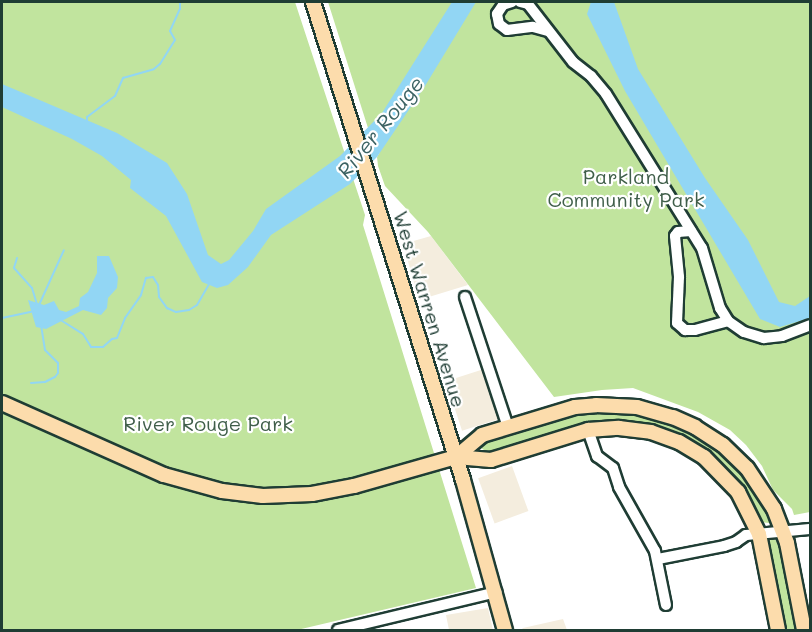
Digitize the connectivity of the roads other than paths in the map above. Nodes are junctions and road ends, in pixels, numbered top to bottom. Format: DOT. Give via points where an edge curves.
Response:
graph roads {
  1 [pos="313,2"];
  2 [pos="512,2"];
  3 [pos="520,2"];
  4 [pos="548,31"];
  5 [pos="691,231"];
  6 [pos="465,297"];
  7 [pos="728,321"];
  8 [pos="810,325"];
  9 [pos="2,403"];
  10 [pos="508,427"];
  11 [pos="588,430"];
  12 [pos="476,439"];
  13 [pos="456,457"];
  14 [pos="481,459"];
  15 [pos="810,529"];
  16 [pos="782,530"];
  17 [pos="759,534"];
  18 [pos="658,559"];
  19 [pos="496,592"];
  20 [pos="666,605"];
  21 [pos="338,630"];
  22 [pos="505,630"];
  23 [pos="778,630"];
  24 [pos="804,630"];
  1 -- 13 [label="main road, West Warren Avenue"];
  2 -- 4 [label="street" via="503,5 497,14 499,24 507,30 533,27"];
  3 -- 4 [label="street" via="528,4"];
  4 -- 5 [label="street" via="606,94"];
  5 -- 7 [label="street" via="702,248 720,308"];
  5 -- 7 [label="street" via="675,236 679,277 676,323 685,330 695,330"];
  6 -- 10 [label="street"];
  7 -- 8 [label="street" via="744,332 764,338"];
  9 -- 13 [label="main road" via="164,475 243,494 312,494 388,478"];
  10 -- 12 [label="main road"];
  10 -- 16 [label="main road" via="559,411 596,405 637,407 673,417 713,438 747,468 768,498"];
  11 -- 14 [label="main road" via="491,460"];
  11 -- 17 [label="main road" via="637,429 666,436 692,449 718,469 738,492"];
  11 -- 18 [label="street" via="597,456 613,468 619,487"];
  12 -- 13 [label="main road"];
  12 -- 14 [label="main road"];
  13 -- 14 [label="main road"];
  13 -- 19 [label="main road, West Warren Avenue"];
  15 -- 16 [label="street"];
  16 -- 17 [label="street"];
  16 -- 24 [label="main road"];
  17 -- 18 [label="street" via="746,535 724,546"];
  17 -- 23 [label="main road"];
  18 -- 20 [label="street"];
  19 -- 21 [label="street"];
  19 -- 22 [label="main road, West Warren Avenue"];
}
